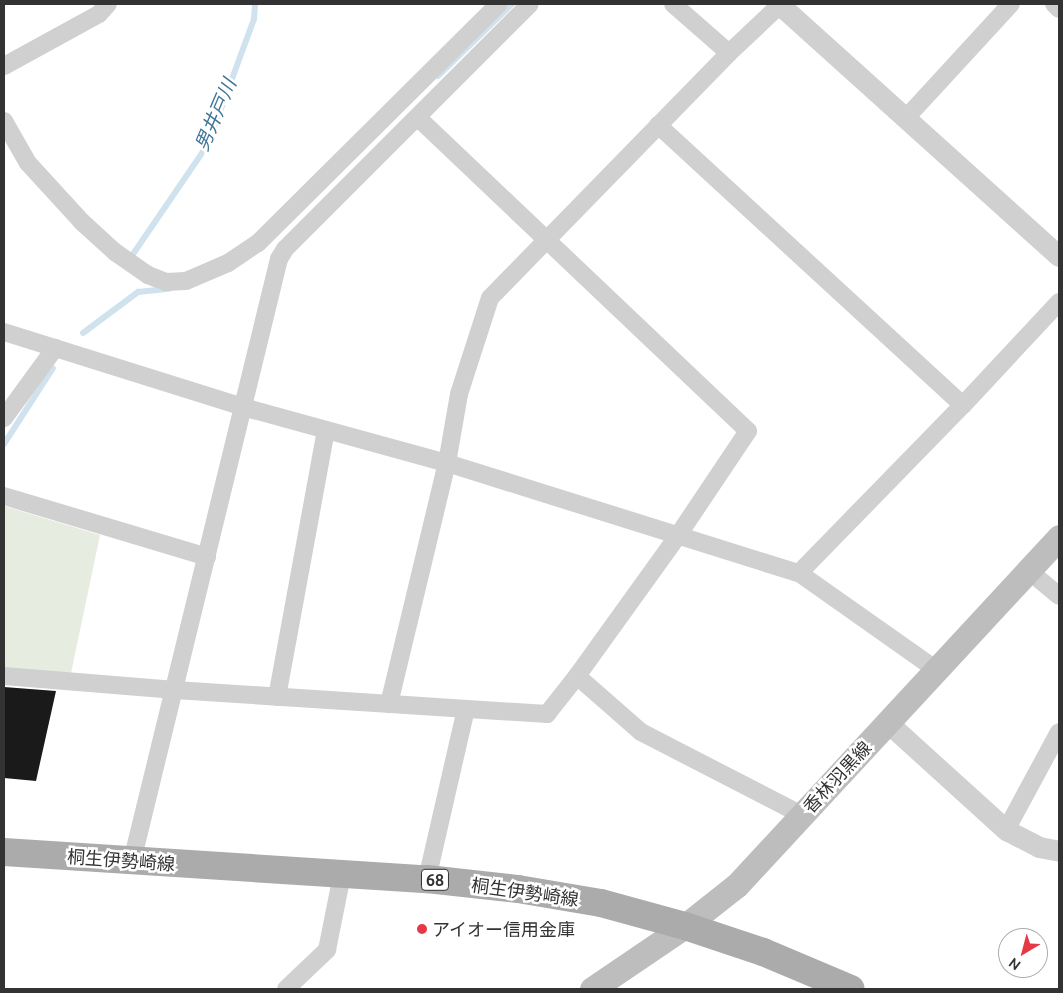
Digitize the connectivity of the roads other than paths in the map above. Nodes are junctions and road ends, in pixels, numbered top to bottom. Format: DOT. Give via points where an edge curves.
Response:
graph roads {
  1 [pos="108,4"];
  2 [pos="499,4"];
  3 [pos="530,4"];
  4 [pos="673,4"];
  5 [pos="781,4"];
  6 [pos="1011,4"];
  7 [pos="1054,4"];
  8 [pos="1059,9"];
  9 [pos="729,53"];
  10 [pos="4,66"];
  11 [pos="418,118"];
  12 [pos="906,118"];
  13 [pos="4,121"];
  14 [pos="658,124"];
  15 [pos="547,239"];
  16 [pos="1059,256"];
  17 [pos="1059,302"];
  18 [pos="4,332"];
  19 [pos="55,348"];
  20 [pos="963,406"];
  21 [pos="243,407"];
  22 [pos="4,418"];
  23 [pos="326,430"];
  24 [pos="447,463"];
  25 [pos="4,496"];
  26 [pos="679,534"];
  27 [pos="1059,537"];
  28 [pos="207,556"];
  29 [pos="1028,570"];
  30 [pos="799,574"];
  31 [pos="1059,596"];
  32 [pos="936,668"];
  33 [pos="4,676"];
  34 [pos="577,676"];
  35 [pos="174,690"];
  36 [pos="277,697"];
  37 [pos="389,704"];
  38 [pos="466,709"];
  39 [pos="887,722"];
  40 [pos="1059,732"];
  41 [pos="802,815"];
  42 [pos="1006,830"];
  43 [pos="4,852"];
  44 [pos="1059,852"];
  45 [pos="132,861"];
  46 [pos="342,874"];
  47 [pos="428,879"];
  48 [pos="685,926"];
  49 [pos="286,989"];
  50 [pos="592,989"];
  51 [pos="851,989"];
  1 -- 10 [label="street" via="99,14"];
  2 -- 13 [label="street" via="258,242 228,263 186,281 166,282 115,252 82,222 28,163"];
  3 -- 11 [label="street"];
  4 -- 9 [label="street"];
  5 -- 9 [label="street"];
  5 -- 12 [label="street"];
  6 -- 12 [label="street"];
  7 -- 8 [label="street"];
  9 -- 14 [label="street"];
  11 -- 15 [label="street"];
  11 -- 21 [label="street" via="285,249 279,259"];
  12 -- 16 [label="street"];
  14 -- 15 [label="street"];
  14 -- 20 [label="street"];
  15 -- 24 [label="street" via="490,298 459,394"];
  15 -- 26 [label="street" via="748,431"];
  17 -- 20 [label="street"];
  18 -- 19 [label="street"];
  19 -- 21 [label="street"];
  19 -- 22 [label="street"];
  20 -- 30 [label="street"];
  21 -- 23 [label="street"];
  21 -- 28 [label="street"];
  23 -- 24 [label="street"];
  23 -- 36 [label="street"];
  24 -- 26 [label="street"];
  24 -- 37 [label="street"];
  25 -- 28 [label="street"];
  26 -- 30 [label="street"];
  26 -- 34 [label="street"];
  27 -- 29 [label="main road, 香林羽黒線"];
  28 -- 35 [label="street"];
  29 -- 31 [label="street"];
  29 -- 32 [label="main road, 香林羽黒線"];
  30 -- 32 [label="street"];
  32 -- 39 [label="main road, 香林羽黒線"];
  33 -- 35 [label="street"];
  34 -- 38 [label="street" via="547,714"];
  34 -- 41 [label="street" via="641,732"];
  35 -- 36 [label="street"];
  35 -- 45 [label="street"];
  36 -- 37 [label="street"];
  37 -- 38 [label="street"];
  38 -- 47 [label="street"];
  39 -- 41 [label="main road, 香林羽黒線"];
  39 -- 42 [label="street"];
  40 -- 42 [label="street"];
  41 -- 48 [label="main road, 香林羽黒線" via="737,884"];
  42 -- 44 [label="street" via="1039,847"];
  43 -- 45 [label="main road, 桐生伊勢崎線 / 68"];
  45 -- 46 [label="main road, 桐生伊勢崎線 / 68"];
  46 -- 47 [label="main road, 桐生伊勢崎線 / 68"];
  46 -- 49 [label="street" via="327,950"];
  47 -- 48 [label="main road, 桐生伊勢崎線 / 68" via="518,888 592,902"];
  48 -- 50 [label="main road, 香林羽黒線"];
  48 -- 51 [label="main road, 桐生伊勢崎線 / 68" via="763,952"];
}
